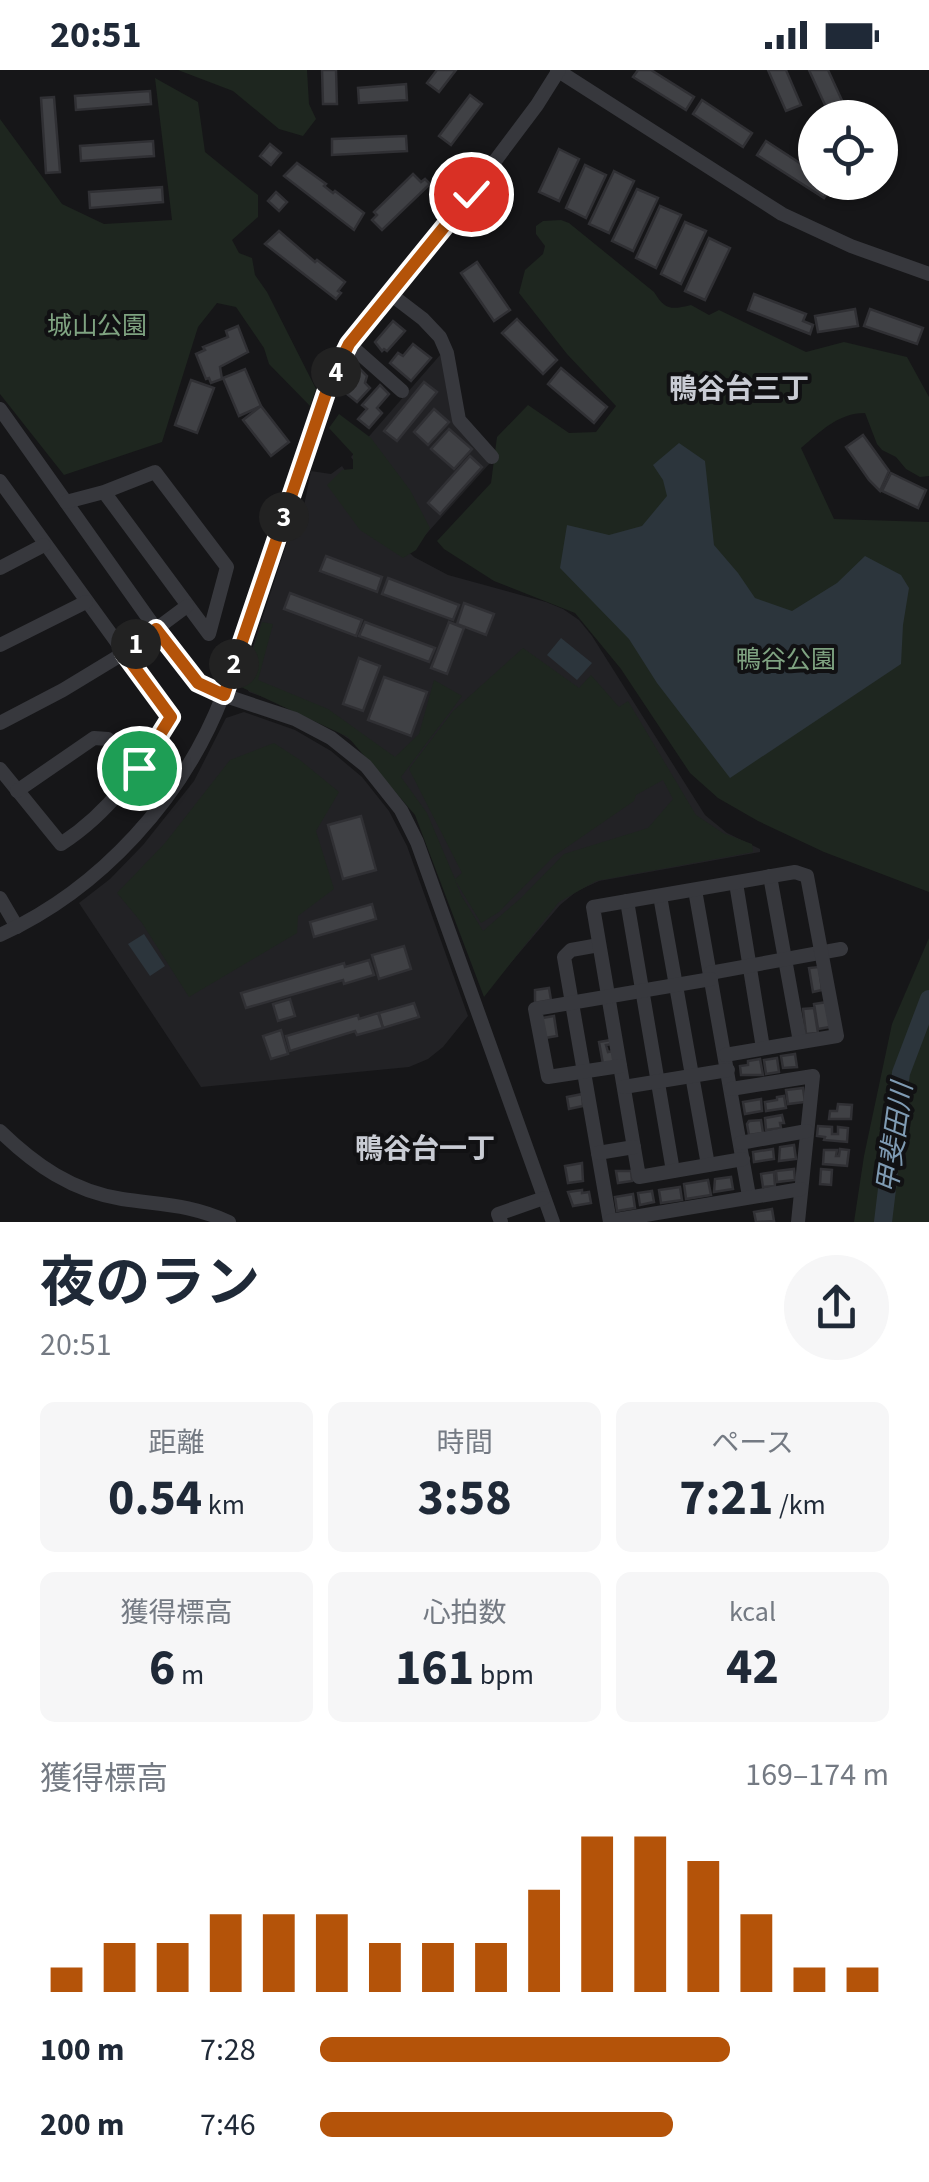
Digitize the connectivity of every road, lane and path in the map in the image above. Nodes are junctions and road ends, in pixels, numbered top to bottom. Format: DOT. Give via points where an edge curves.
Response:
graph roads {
  1 [pos="558,70"];
  2 [pos="929,274"];
  3 [pos="389,293"];
  4 [pos="349,344"];
  5 [pos="402,391"];
  6 [pos="0,409"];
  7 [pos="492,457"];
  8 [pos="2,487"];
  9 [pos="104,492"];
  10 [pos="66,502"];
  11 [pos="44,545"];
  12 [pos="0,568"];
  13 [pos="86,602"];
  14 [pos="187,606"];
  15 [pos="156,629"];
  16 [pos="0,645"];
  17 [pos="124,653"];
  18 [pos="224,695"];
  19 [pos="0,723"];
  20 [pos="139,768"];
  21 [pos="0,769"];
  22 [pos="18,791"];
  23 [pos="770,876"];
  24 [pos="736,883"];
  25 [pos="695,890"];
  26 [pos="660,896"];
  27 [pos="0,898"];
  28 [pos="627,902"];
  29 [pos="18,927"];
  30 [pos="0,935"];
  31 [pos="599,945"];
  32 [pos="841,949"];
  33 [pos="822,952"];
  34 [pos="786,959"];
  35 [pos="750,966"];
  36 [pos="711,976"];
  37 [pos="676,985"];
  38 [pos="642,991"];
  39 [pos="608,996"];
  40 [pos="572,1003"];
  41 [pos="800,1042"];
  42 [pos="763,1048"];
  43 [pos="726,1063"];
  44 [pos="620,1066"];
  45 [pos="583,1071"];
  46 [pos="692,1076"];
  47 [pos="658,1082"];
  48 [pos="624,1087"];
  49 [pos="731,1089"];
  50 [pos="0,1131"];
  51 [pos="807,1131"];
  52 [pos="740,1143"];
  53 [pos="634,1147"];
  54 [pos="598,1153"];
  55 [pos="743,1160"];
  56 [pos="708,1165"];
  57 [pos="674,1171"];
  58 [pos="801,1188"];
  59 [pos="749,1196"];
  60 [pos="544,1198"];
  61 [pos="229,1222"];
  62 [pos="501,1222"];
  63 [pos="552,1222"];
  64 [pos="610,1222"];
  65 [pos="798,1222"];
  1 -- 2 [label="street" via="782,214"];
  1 -- 3 [label="street" via="471,194"];
  3 -- 4 [label="street"];
  3 -- 7 [label="street" via="440,337 459,420"];
  4 -- 5 [label="street"];
  4 -- 18 [label="street" via="328,387"];
  6 -- 10 [label="street"];
  8 -- 11 [label="street"];
  9 -- 10 [label="street"];
  9 -- 14 [label="street"];
  9 -- 14 [label="street" via="155,472 226,567 209,634"];
  10 -- 15 [label="street"];
  11 -- 12 [label="street"];
  11 -- 13 [label="street"];
  13 -- 16 [label="street"];
  13 -- 17 [label="street"];
  14 -- 15 [label="street"];
  15 -- 17 [label="street"];
  15 -- 18 [label="street" via="198,683"];
  17 -- 19 [label="street"];
  17 -- 20 [label="street" via="171,717"];
  18 -- 29 [label="street" via="186,771 131,840"];
  18 -- 60 [label="street" via="331,738 366,766 400,810"];
  20 -- 22 [label="street" via="108,739 94,738"];
  20 -- 22 [label="street" via="113,802 61,844"];
  21 -- 22 [label="street"];
  23 -- 24 [label="street"];
  23 -- 33 [label="street" via="807,876"];
  23 -- 34 [label="street"];
  24 -- 25 [label="street"];
  24 -- 35 [label="street"];
  25 -- 26 [label="street"];
  25 -- 36 [label="street"];
  26 -- 28 [label="street"];
  26 -- 37 [label="street"];
  27 -- 29 [label="street"];
  28 -- 31 [label="street" via="592,907"];
  28 -- 38 [label="street"];
  29 -- 30 [label="street"];
  31 -- 39 [label="street"];
  31 -- 40 [label="street" via="564,957"];
  32 -- 33 [label="street"];
  33 -- 34 [label="street"];
  33 -- 41 [label="street" via="837,1036"];
  34 -- 35 [label="street"];
  34 -- 41 [label="street"];
  35 -- 36 [label="street"];
  35 -- 42 [label="street"];
  36 -- 37 [label="street"];
  36 -- 43 [label="street"];
  37 -- 38 [label="street"];
  37 -- 46 [label="street"];
  38 -- 39 [label="street"];
  38 -- 47 [label="street"];
  39 -- 40 [label="street"];
  39 -- 44 [label="street"];
  40 -- 45 [label="street"];
  40 -- 45 [label="street" via="535,1009 548,1077"];
  41 -- 42 [label="street"];
  42 -- 43 [label="street"];
  43 -- 46 [label="street"];
  43 -- 49 [label="street"];
  44 -- 45 [label="street"];
  44 -- 48 [label="street"];
  45 -- 54 [label="street"];
  46 -- 47 [label="street"];
  46 -- 56 [label="street"];
  47 -- 48 [label="street"];
  47 -- 57 [label="street"];
  48 -- 53 [label="street"];
  49 -- 51 [label="street" via="813,1076"];
  49 -- 52 [label="street"];
  50 -- 61 [label="street" via="49,1173 81,1188 186,1206"];
  51 -- 52 [label="street"];
  51 -- 58 [label="street"];
  52 -- 55 [label="street"];
  53 -- 54 [label="street"];
  53 -- 57 [label="street" via="640,1177"];
  54 -- 64 [label="street"];
  55 -- 56 [label="street"];
  55 -- 59 [label="street"];
  56 -- 57 [label="street"];
  58 -- 59 [label="street"];
  58 -- 65 [label="street"];
  59 -- 64 [label="street"];
  60 -- 62 [label="street" via="498,1214"];
  60 -- 63 [label="street"];
}
